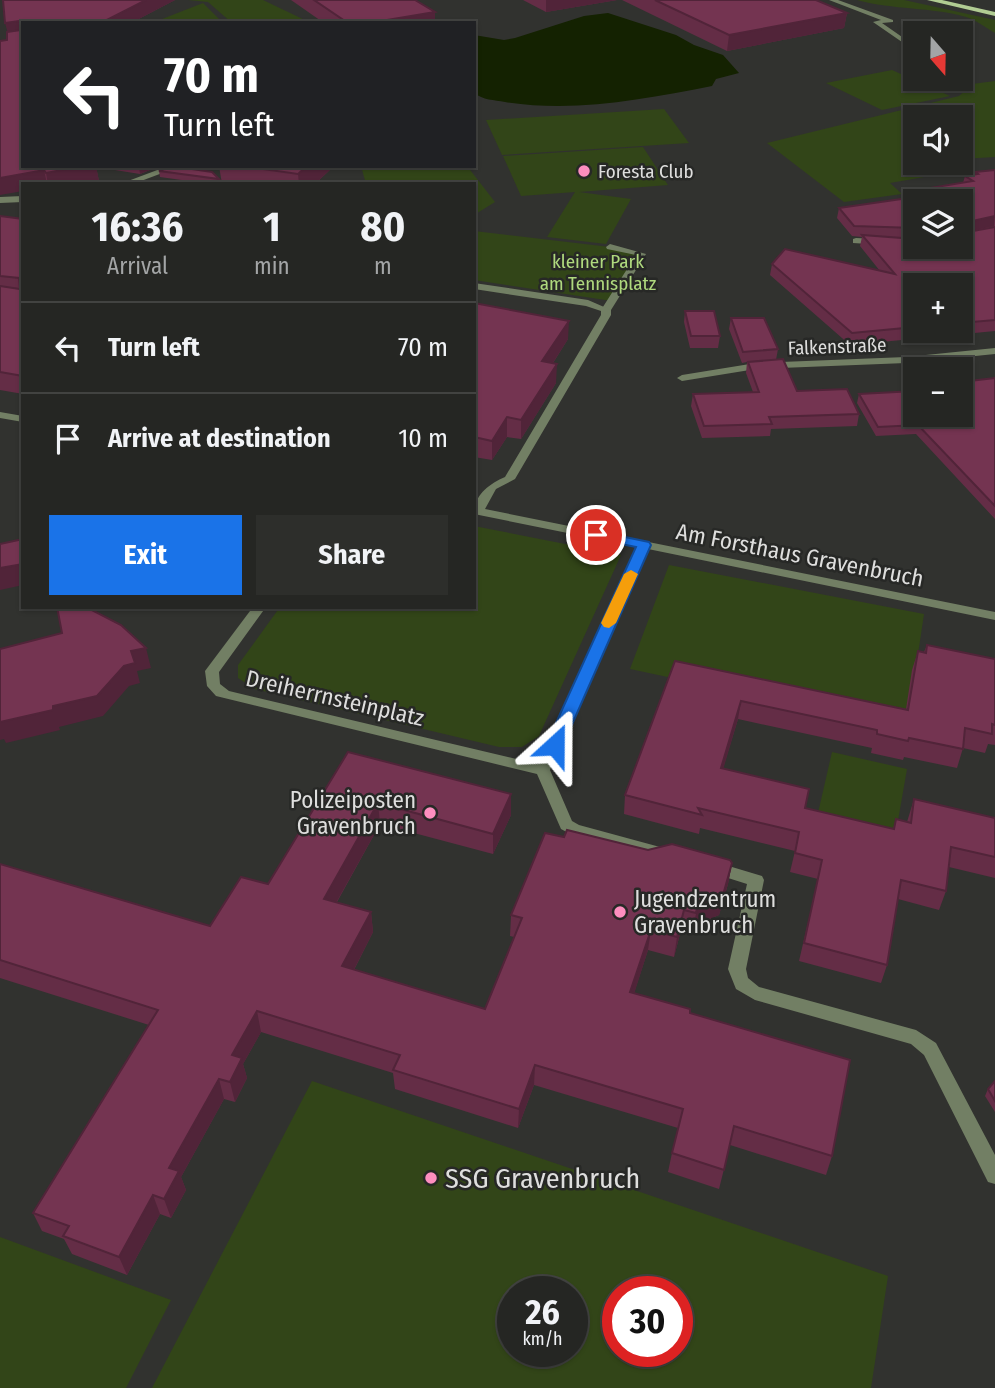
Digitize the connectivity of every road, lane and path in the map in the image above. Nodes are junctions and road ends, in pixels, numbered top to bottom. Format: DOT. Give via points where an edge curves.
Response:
graph roads {
  1 [pos="832,0"];
  2 [pos="931,0"];
  3 [pos="995,14"];
  4 [pos="903,41"];
  5 [pos="174,168"];
  6 [pos="183,168"];
  7 [pos="189,169"];
  8 [pos="139,182"];
  9 [pos="21,199"];
  10 [pos="0,201"];
  11 [pos="856,241"];
  12 [pos="903,243"];
  13 [pos="610,247"];
  14 [pos="476,286"];
  15 [pos="606,310"];
  16 [pos="995,351"];
  17 [pos="682,378"];
  18 [pos="0,415"];
  19 [pos="21,419"];
  20 [pos="476,510"];
  21 [pos="644,545"];
  22 [pos="258,609"];
  23 [pos="995,616"];
  24 [pos="543,770"];
  25 [pos="995,1175"];
  1 -- 4 [label="street" via="891,21 876,22"];
  2 -- 3 [label="main road"];
  5 -- 8 [label="street"];
  6 -- 7 [label="street"];
  9 -- 10 [label="street"];
  11 -- 12 [label="street"];
  13 -- 15 [label="street" via="641,254"];
  14 -- 15 [label="street" via="588,303"];
  15 -- 20 [label="street" via="583,359 509,479 492,487"];
  16 -- 17 [label="street, Falkenstraße" via="756,366"];
  18 -- 19 [label="street"];
  20 -- 21 [label="street, Am Forsthaus Gravenbruch"];
  21 -- 23 [label="street, Am Forsthaus Gravenbruch"];
  21 -- 24 [label="street"];
  22 -- 24 [label="street, Dreiherrnsteinplatz" via="212,671 216,690"];
  24 -- 25 [label="street" via="562,817 574,830 755,880 737,969 744,988 916,1038 930,1049"];
}
